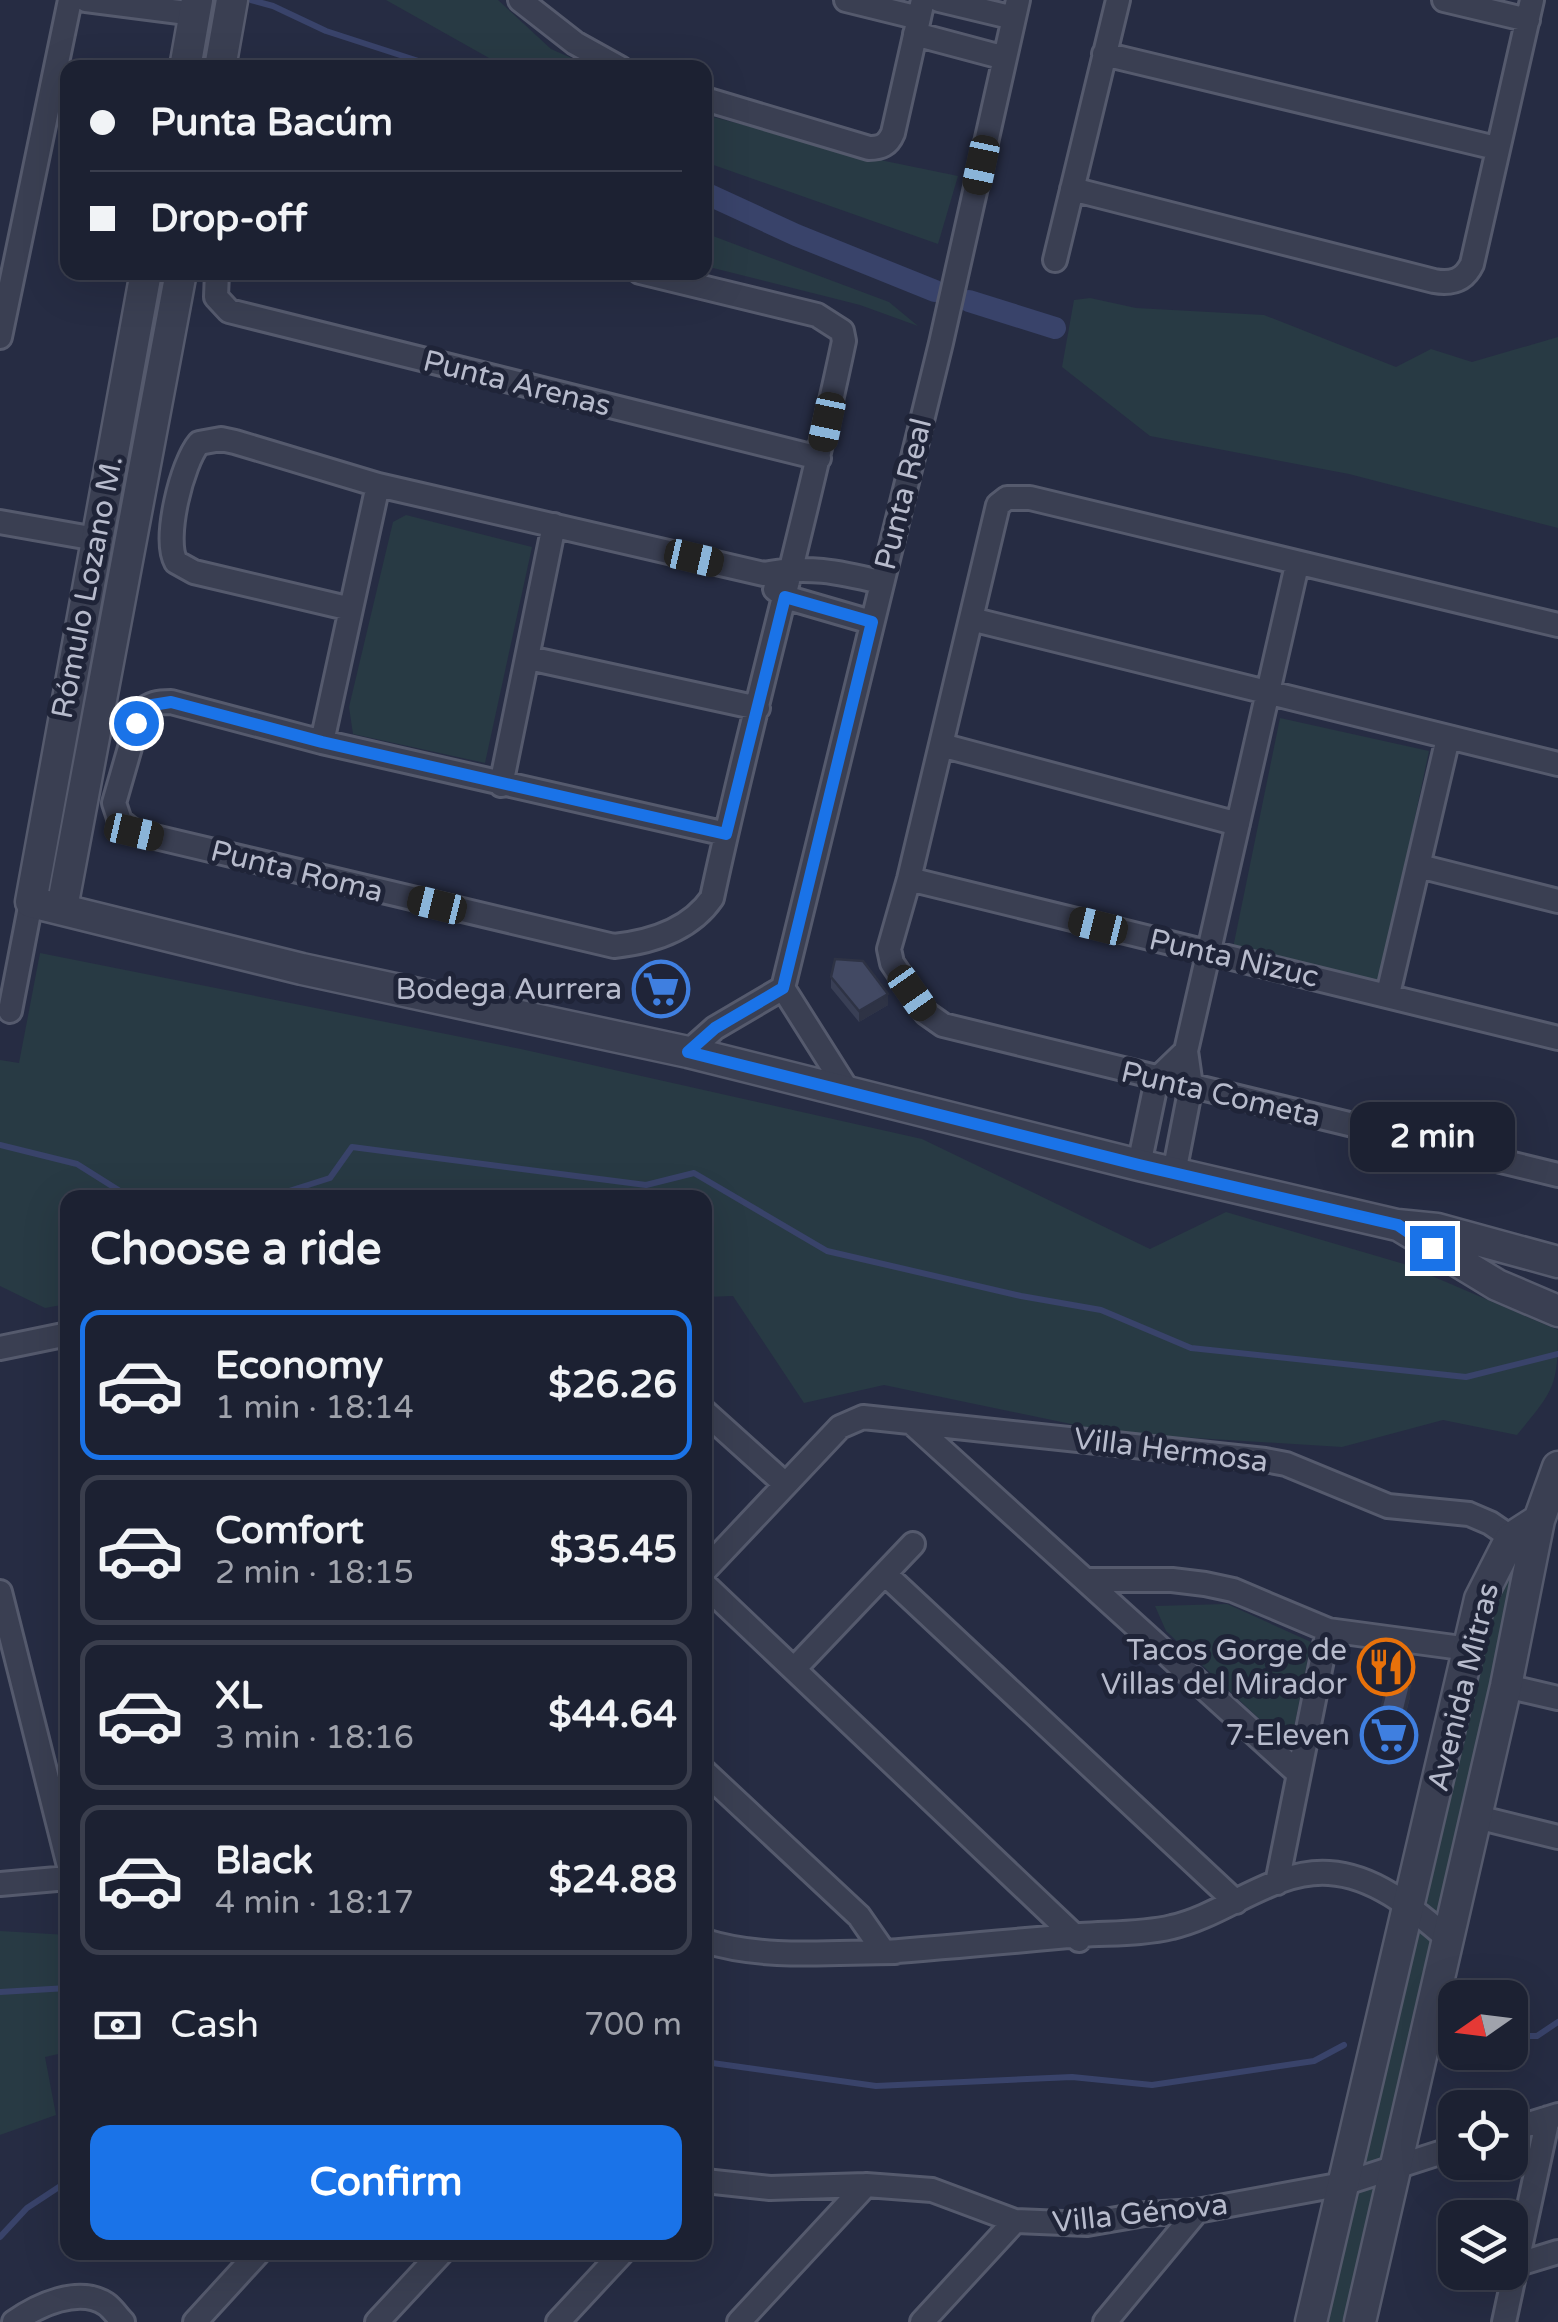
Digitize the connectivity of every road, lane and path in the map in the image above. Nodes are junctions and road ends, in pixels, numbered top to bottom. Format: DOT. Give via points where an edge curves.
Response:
graph roads {
  1 [pos="70,0"];
  2 [pos="86,0"];
  3 [pos="232,0"];
  4 [pos="520,0"];
  5 [pos="846,0"];
  6 [pos="938,0"];
  7 [pos="1444,0"];
  8 [pos="1113,1"];
  9 [pos="196,7"];
  10 [pos="1016,9"];
  11 [pos="1530,10"];
  12 [pos="919,17"];
  13 [pos="1104,54"];
  14 [pos="1005,58"];
  15 [pos="186,60"];
  16 [pos="221,60"];
  17 [pos="606,60"];
  18 [pos="712,101"];
  19 [pos="1496,148"];
  20 [pos="1072,189"];
  21 [pos="1055,260"];
  22 [pos="145,280"];
  23 [pos="179,280"];
  24 [pos="216,280"];
  25 [pos="673,280"];
  26 [pos="0,337"];
  27 [pos="819,458"];
  28 [pos="378,485"];
  29 [pos="0,522"];
  30 [pos="554,526"];
  31 [pos="96,539"];
  32 [pos="1298,565"];
  33 [pos="789,569"];
  34 [pos="764,574"];
  35 [pos="880,582"];
  36 [pos="785,597"];
  37 [pos="351,609"];
  38 [pos="972,619"];
  39 [pos="872,622"];
  40 [pos="1558,625"];
  41 [pos="529,658"];
  42 [pos="1268,694"];
  43 [pos="758,708"];
  44 [pos="1448,738"];
  45 [pos="322,742"];
  46 [pos="941,745"];
  47 [pos="1558,764"];
  48 [pos="501,785"];
  49 [pos="1238,824"];
  50 [pos="726,834"];
  51 [pos="1419,866"];
  52 [pos="909,879"];
  53 [pos="1558,901"];
  54 [pos="31,902"];
  55 [pos="62,908"];
  56 [pos="1211,953"];
  57 [pos="783,988"];
  58 [pos="1388,994"];
  59 [pos="10,1011"];
  60 [pos="1558,1038"];
  61 [pos="1186,1051"];
  62 [pos="688,1052"];
  63 [pos="1157,1079"];
  64 [pos="1191,1086"];
  65 [pos="850,1094"];
  66 [pos="1139,1165"];
  67 [pos="1174,1172"];
  68 [pos="1558,1175"];
  69 [pos="1398,1225"];
  70 [pos="1556,1261"];
  71 [pos="1558,1298"];
  72 [pos="1558,1311"];
  73 [pos="60,1336"];
  74 [pos="0,1348"];
  75 [pos="712,1418"];
  76 [pos="913,1424"];
  77 [pos="1558,1467"];
  78 [pos="785,1484"];
  79 [pos="913,1544"];
  80 [pos="1522,1544"];
  81 [pos="712,1562"];
  82 [pos="885,1574"];
  83 [pos="1087,1580"];
  84 [pos="712,1591"];
  85 [pos="0,1592"];
  86 [pos="1328,1630"];
  87 [pos="1469,1649"];
  88 [pos="794,1669"];
  89 [pos="1506,1686"];
  90 [pos="1558,1698"];
  91 [pos="1298,1773"];
  92 [pos="712,1779"];
  93 [pos="1476,1817"];
  94 [pos="60,1830"];
  95 [pos="1558,1837"];
  96 [pos="60,1879"];
  97 [pos="1277,1883"];
  98 [pos="0,1884"];
  99 [pos="1236,1902"];
  100 [pos="1410,1906"];
  101 [pos="1447,1938"];
  102 [pos="1079,1940"];
  103 [pos="712,1942"];
  104 [pos="1110,1943"];
  105 [pos="884,1952"];
  106 [pos="1553,2116"];
  107 [pos="1528,2124"];
  108 [pos="1438,2154"];
  109 [pos="1398,2167"];
  110 [pos="712,2182"];
  111 [pos="1343,2184"];
  112 [pos="866,2185"];
  113 [pos="1198,2211"];
  114 [pos="1015,2222"];
  115 [pos="1528,2225"];
  116 [pos="1558,2252"];
  117 [pos="251,2260"];
  118 [pos="435,2260"];
  119 [pos="616,2260"];
  120 [pos="1528,2261"];
  121 [pos="1512,2290"];
  122 [pos="1308,2316"];
  123 [pos="14,2322"];
  124 [pos="123,2322"];
  125 [pos="195,2322"];
  126 [pos="377,2322"];
  127 [pos="558,2322"];
  128 [pos="739,2322"];
  129 [pos="922,2322"];
  130 [pos="1104,2322"];
  131 [pos="1360,2322"];
  132 [pos="1504,2322"];
  1 -- 26 [label="street"];
  2 -- 9 [label="street"];
  3 -- 16 [label="street"];
  4 -- 17 [label="street"];
  5 -- 12 [label="street"];
  6 -- 10 [label="street"];
  7 -- 11 [label="street"];
  8 -- 13 [label="street"];
  9 -- 15 [label="street"];
  10 -- 14 [label="street, Punta Real"];
  11 -- 19 [label="street"];
  12 -- 14 [label="street"];
  12 -- 18 [label="street" via="886,144 869,148"];
  13 -- 19 [label="street"];
  13 -- 20 [label="street"];
  14 -- 35 [label="street, Punta Real"];
  19 -- 20 [label="street" via="1472,264 1451,282"];
  20 -- 21 [label="street"];
  22 -- 31 [label="street, Rómulo Lozano M."];
  23 -- 55 [label="street"];
  24 -- 27 [label="street, Punta Arenas" via="218,303 229,311"];
  25 -- 27 [label="street" via="817,315 842,331"];
  27 -- 33 [label="street"];
  28 -- 30 [label="street"];
  28 -- 37 [label="street"];
  28 -- 37 [label="street" via="221,439 199,443 185,469 170,540 176,562"];
  29 -- 31 [label="street"];
  30 -- 34 [label="street"];
  30 -- 41 [label="street"];
  31 -- 54 [label="street, Rómulo Lozano M."];
  32 -- 38 [label="street" via="1030,498 1007,498 998,505"];
  32 -- 40 [label="street"];
  32 -- 42 [label="street"];
  33 -- 34 [label="street"];
  33 -- 35 [label="street"];
  33 -- 36 [label="street"];
  34 -- 36 [label="street"];
  35 -- 39 [label="street, Punta Real"];
  36 -- 39 [label="street"];
  36 -- 43 [label="street"];
  37 -- 45 [label="street"];
  38 -- 42 [label="street"];
  38 -- 46 [label="street"];
  39 -- 57 [label="street, Punta Real"];
  41 -- 43 [label="street"];
  41 -- 48 [label="street"];
  42 -- 44 [label="street"];
  42 -- 49 [label="street"];
  43 -- 50 [label="street"];
  44 -- 47 [label="street"];
  44 -- 51 [label="street"];
  45 -- 48 [label="street"];
  45 -- 50 [label="street, Punta Roma" via="171,702 146,706 114,803 120,821 134,832 614,946 652,939 694,920 712,898"];
  46 -- 49 [label="street"];
  46 -- 52 [label="street"];
  48 -- 50 [label="street"];
  49 -- 56 [label="street"];
  51 -- 53 [label="street"];
  51 -- 58 [label="street"];
  52 -- 56 [label="street, Punta Nizuc"];
  52 -- 63 [label="street, Punta Cometa" via="889,950 926,1013 943,1026"];
  54 -- 55 [label="street"];
  54 -- 59 [label="street"];
  55 -- 62 [label="street" via="302,969"];
  56 -- 58 [label="street, Punta Nizuc"];
  56 -- 61 [label="street"];
  57 -- 62 [label="street"];
  57 -- 65 [label="street"];
  58 -- 60 [label="street, Punta Nizuc"];
  61 -- 63 [label="street"];
  61 -- 64 [label="street"];
  62 -- 65 [label="street"];
  63 -- 64 [label="street, Punta Cometa"];
  63 -- 66 [label="street"];
  64 -- 67 [label="street"];
  64 -- 68 [label="street, Punta Cometa"];
  65 -- 66 [label="street"];
  66 -- 67 [label="street"];
  67 -- 69 [label="street"];
  69 -- 70 [label="street"];
  69 -- 72 [label="street" via="1471,1270"];
  70 -- 71 [label="street" via="1550,1280"];
  73 -- 74 [label="street"];
  75 -- 78 [label="street"];
  76 -- 78 [label="street, Villa Hermosa" via="850,1420"];
  76 -- 80 [label="street, Villa Hermosa" via="1286,1464 1388,1506 1469,1514"];
  76 -- 83 [label="street"];
  77 -- 80 [label="street, Avenida Mitras" via="1539,1520"];
  78 -- 81 [label="street"];
  79 -- 82 [label="street"];
  80 -- 87 [label="street, Avenida Mitras" via="1487,1580"];
  80 -- 89 [label="street, Avenida Mitras"];
  82 -- 88 [label="street"];
  82 -- 99 [label="street"];
  83 -- 86 [label="street" via="1172,1580 1232,1590"];
  83 -- 91 [label="street"];
  84 -- 88 [label="street"];
  85 -- 94 [label="street"];
  86 -- 87 [label="street"];
  86 -- 91 [label="street"];
  87 -- 100 [label="street, Avenida Mitras"];
  88 -- 102 [label="street"];
  89 -- 90 [label="street"];
  89 -- 93 [label="street, Avenida Mitras"];
  91 -- 97 [label="street"];
  92 -- 105 [label="street" via="859,1916"];
  93 -- 95 [label="street"];
  93 -- 101 [label="street, Avenida Mitras"];
  96 -- 98 [label="street"];
  97 -- 99 [label="street"];
  97 -- 100 [label="street" via="1305,1874 1352,1876"];
  99 -- 102 [label="street" via="1171,1928"];
  100 -- 101 [label="street"];
  100 -- 111 [label="street, Avenida Mitras"];
  101 -- 109 [label="street, Avenida Mitras"];
  102 -- 104 [label="street"];
  102 -- 105 [label="street"];
  103 -- 105 [label="street" via="765,1952"];
  106 -- 107 [label="street"];
  106 -- 115 [label="street"];
  108 -- 109 [label="street, Villa Génova"];
  109 -- 111 [label="street, Villa Génova"];
  109 -- 131 [label="street, Avenida Mitras"];
  110 -- 112 [label="street, Villa Génova" via="770,2188"];
  111 -- 113 [label="street, Villa Génova"];
  111 -- 122 [label="street, Avenida Mitras"];
  112 -- 114 [label="street, Villa Génova" via="932,2190"];
  112 -- 128 [label="street"];
  113 -- 114 [label="street, Villa Génova" via="1087,2224"];
  113 -- 130 [label="street"];
  114 -- 129 [label="street"];
  116 -- 120 [label="street"];
  117 -- 125 [label="street"];
  118 -- 126 [label="street"];
  119 -- 127 [label="street"];
  121 -- 132 [label="street"];
  123 -- 124 [label="street" via="52,2302 90,2298"];
}
